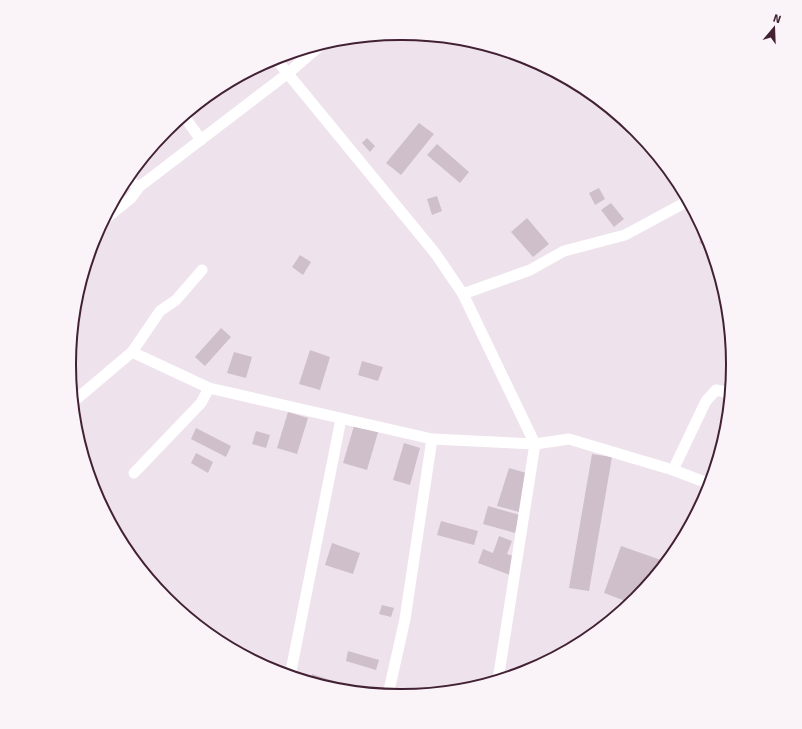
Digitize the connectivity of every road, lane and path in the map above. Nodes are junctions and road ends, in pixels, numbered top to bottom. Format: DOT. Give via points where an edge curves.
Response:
graph roads {
  1 [pos="313,52"];
  2 [pos="280,64"];
  3 [pos="288,74"];
  4 [pos="187,121"];
  5 [pos="201,140"];
  6 [pos="132,183"];
  7 [pos="139,187"];
  8 [pos="683,204"];
  9 [pos="115,211"];
  10 [pos="202,270"];
  11 [pos="463,294"];
  12 [pos="132,352"];
  13 [pos="210,388"];
  14 [pos="724,392"];
  15 [pos="78,398"];
  16 [pos="341,418"];
  17 [pos="432,439"];
  18 [pos="535,444"];
  19 [pos="673,470"];
  20 [pos="134,473"];
  21 [pos="704,482"];
  22 [pos="291,670"];
  23 [pos="499,674"];
  24 [pos="389,688"];
  1 -- 3 [label="street"];
  2 -- 3 [label="street"];
  3 -- 5 [label="street"];
  3 -- 11 [label="street" via="435,253"];
  4 -- 5 [label="street"];
  5 -- 7 [label="street"];
  6 -- 7 [label="street"];
  7 -- 9 [label="street" via="131,198"];
  8 -- 11 [label="street" via="625,235 564,251 530,270"];
  10 -- 12 [label="street" via="176,300 160,311"];
  11 -- 18 [label="street"];
  12 -- 13 [label="street"];
  12 -- 15 [label="street"];
  13 -- 16 [label="street"];
  13 -- 20 [label="street" via="201,403"];
  14 -- 19 [label="street" via="716,390 706,401"];
  16 -- 17 [label="street"];
  16 -- 22 [label="street"];
  17 -- 18 [label="street"];
  17 -- 24 [label="street" via="405,619"];
  18 -- 19 [label="street" via="569,439"];
  18 -- 23 [label="street"];
  19 -- 21 [label="street"];
}
